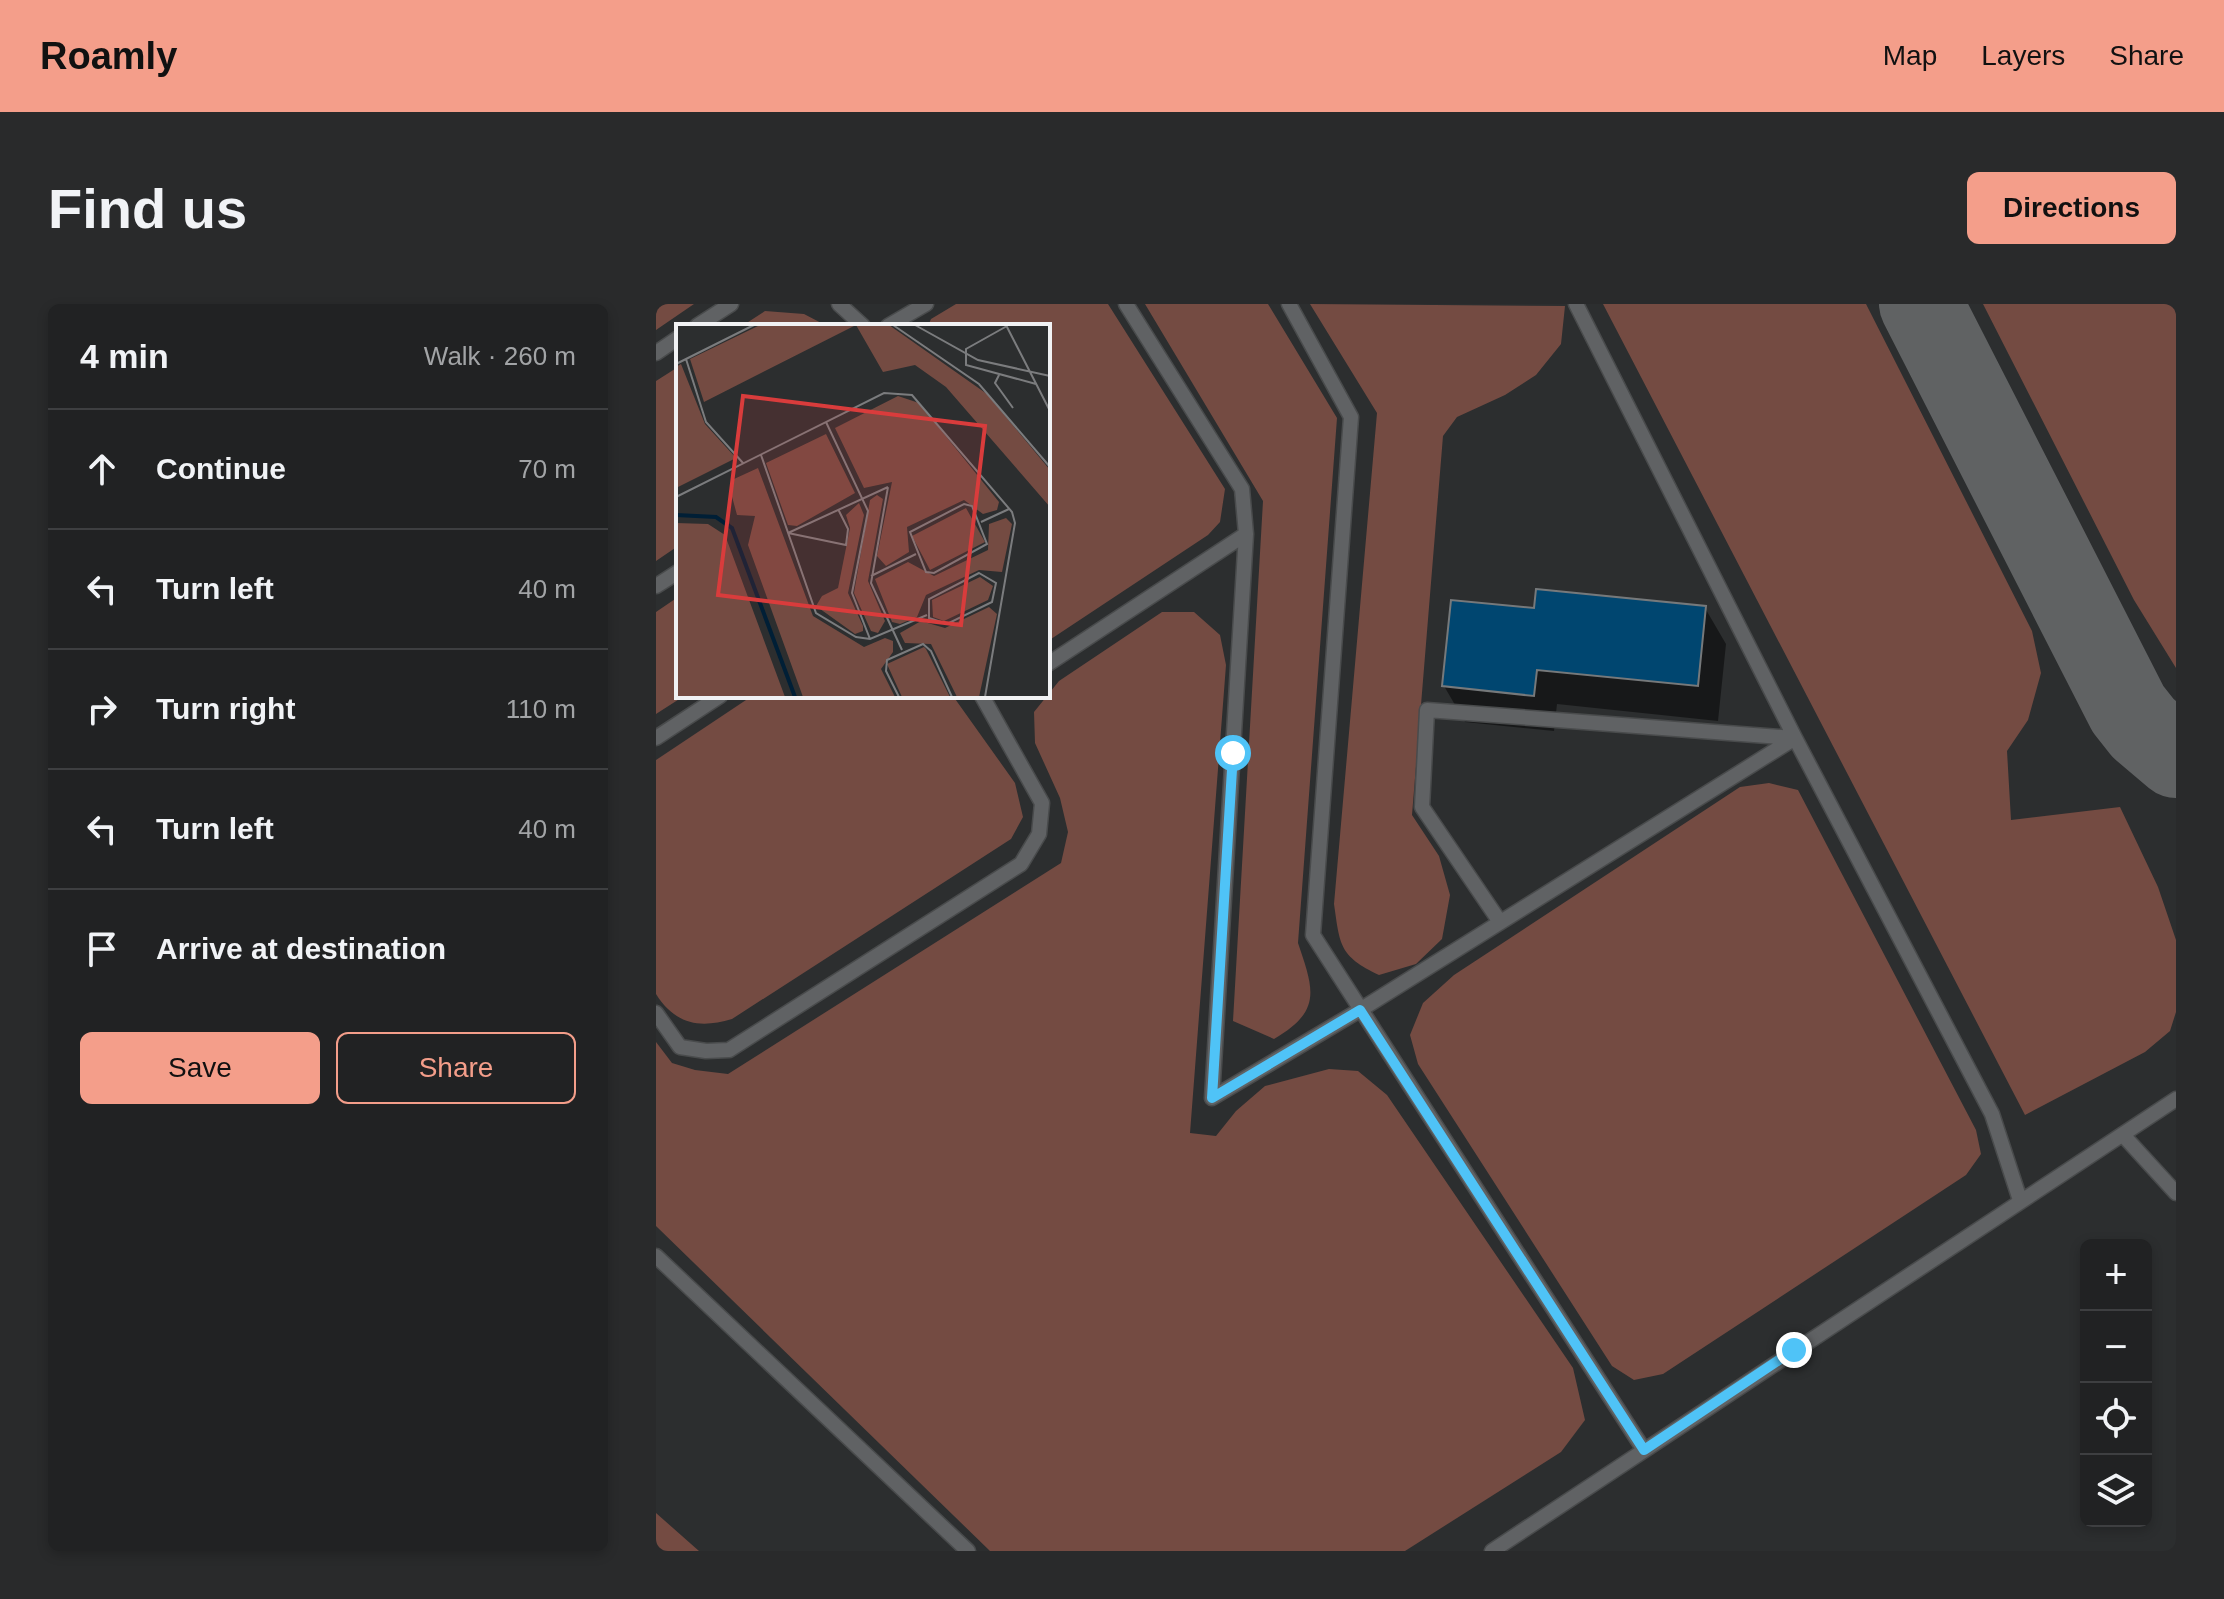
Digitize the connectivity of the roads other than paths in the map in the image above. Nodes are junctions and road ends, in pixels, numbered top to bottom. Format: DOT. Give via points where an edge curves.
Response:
graph roads {
  1 [pos="731,304"];
  2 [pos="839,304"];
  3 [pos="926,304"];
  4 [pos="1126,304"];
  5 [pos="1289,304"];
  6 [pos="1576,304"];
  7 [pos="700,324"];
  8 [pos="861,324"];
  9 [pos="891,324"];
  10 [pos="676,339"];
  11 [pos="656,353"];
  12 [pos="1246,534"];
  13 [pos="676,573"];
  14 [pos="656,586"];
  15 [pos="1050,663"];
  16 [pos="717,698"];
  17 [pos="990,699"];
  18 [pos="656,738"];
  19 [pos="1795,738"];
  20 [pos="1500,922"];
  21 [pos="1360,1010"];
  22 [pos="656,1013"];
  23 [pos="2176,1099"];
  24 [pos="2123,1135"];
  25 [pos="2176,1193"];
  26 [pos="2020,1200"];
  27 [pos="656,1256"];
  28 [pos="1644,1450"];
  29 [pos="968,1551"];
  30 [pos="1492,1551"];
  1 -- 7 [label="lane"];
  2 -- 8 [label="lane"];
  3 -- 9 [label="lane"];
  4 -- 12 [label="lane" via="1242,489"];
  5 -- 21 [label="lane" via="1351,417 1313,935"];
  6 -- 19 [label="lane"];
  10 -- 11 [label="lane"];
  12 -- 15 [label="lane"];
  12 -- 21 [label="lane" via="1212,1098"];
  13 -- 14 [label="lane"];
  16 -- 18 [label="lane"];
  17 -- 22 [label="lane" via="1042,803 1039,834 1021,864 729,1050 680,1047"];
  19 -- 20 [label="lane"];
  19 -- 20 [label="lane" via="1427,710 1422,807"];
  19 -- 26 [label="lane" via="1992,1114"];
  20 -- 21 [label="lane"];
  21 -- 28 [label="lane"];
  23 -- 24 [label="lane"];
  24 -- 25 [label="lane"];
  24 -- 26 [label="lane"];
  26 -- 28 [label="lane"];
  27 -- 29 [label="lane"];
  28 -- 30 [label="lane"];
}
